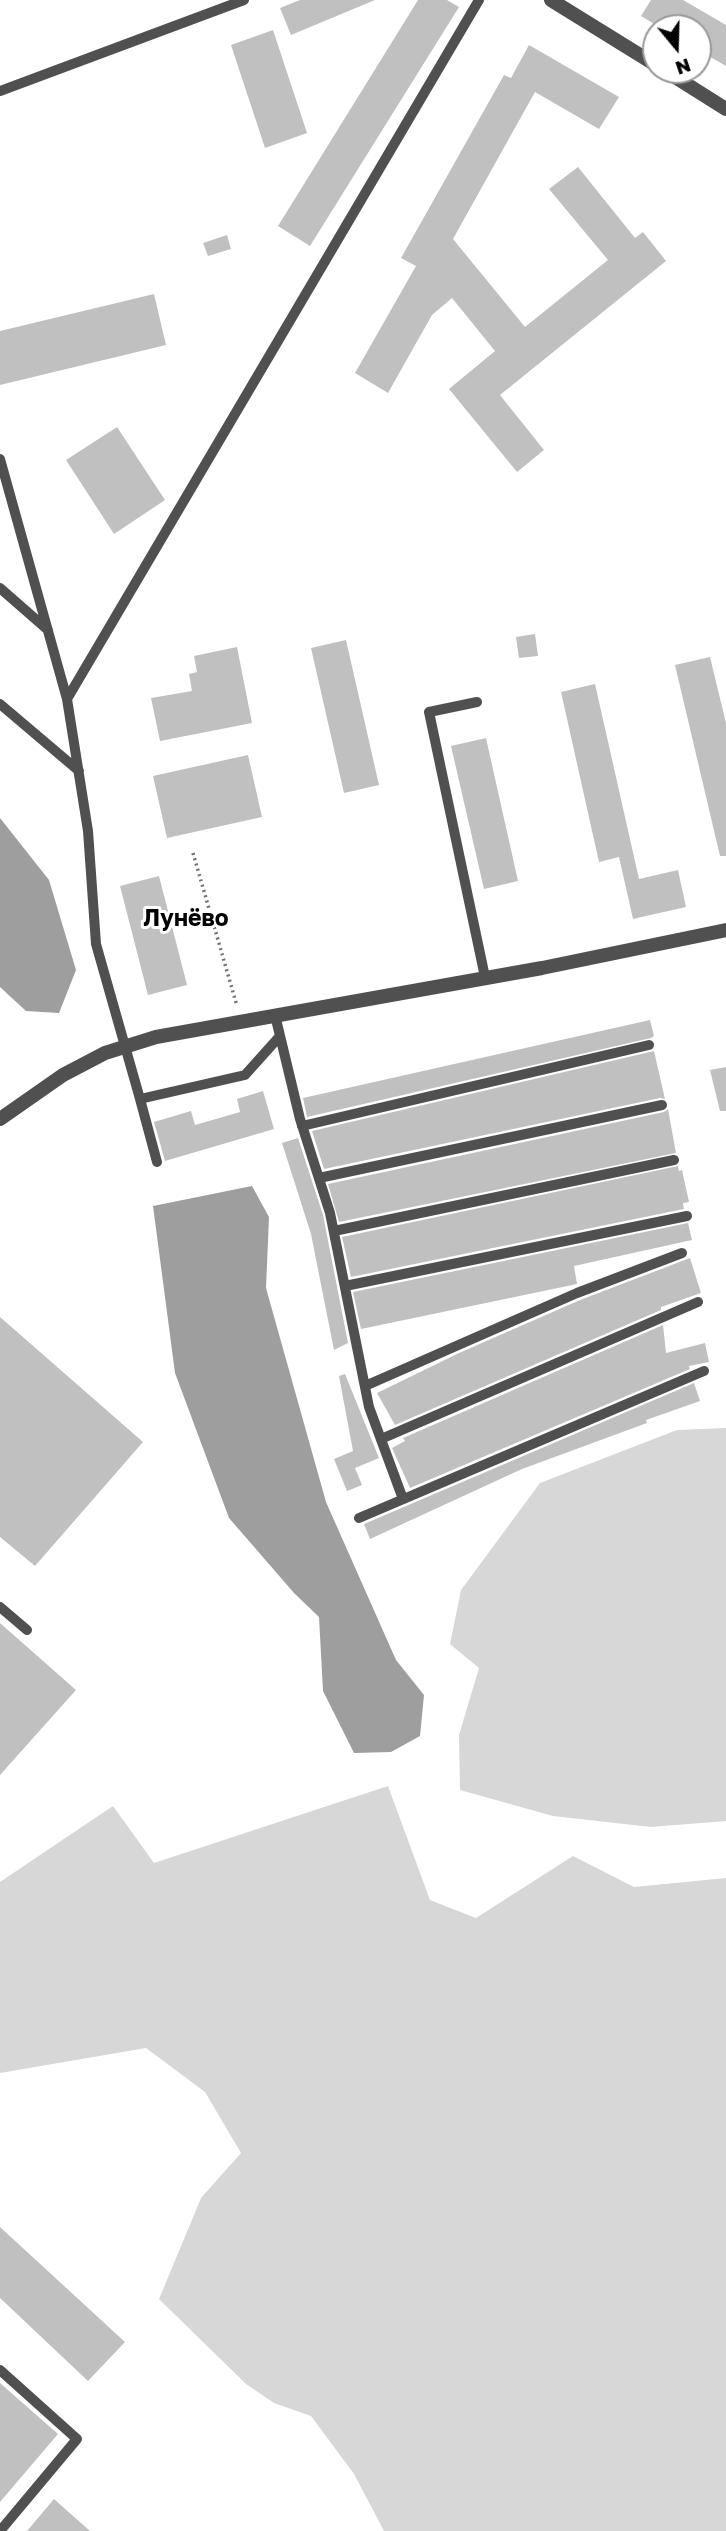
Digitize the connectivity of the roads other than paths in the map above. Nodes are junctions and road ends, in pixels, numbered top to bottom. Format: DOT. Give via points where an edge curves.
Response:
graph roads {
  1 [pos="244,0"];
  2 [pos="479,0"];
  3 [pos="551,0"];
  4 [pos="642,56"];
  5 [pos="686,84"];
  6 [pos="0,92"];
  7 [pos="726,109"];
  8 [pos="0,459"];
  9 [pos="0,588"];
  10 [pos="48,630"];
  11 [pos="67,699"];
  12 [pos="477,702"];
  13 [pos="0,704"];
  14 [pos="79,771"];
  15 [pos="726,930"];
  16 [pos="485,977"];
  17 [pos="275,1015"];
  18 [pos="280,1036"];
  19 [pos="649,1045"];
  20 [pos="127,1046"];
  21 [pos="141,1099"];
  22 [pos="663,1105"];
  23 [pos="0,1119"];
  24 [pos="302,1126"];
  25 [pos="674,1160"];
  26 [pos="156,1162"];
  27 [pos="319,1178"];
  28 [pos="687,1216"];
  29 [pos="334,1231"];
  30 [pos="682,1253"];
  31 [pos="345,1286"];
  32 [pos="698,1302"];
  33 [pos="704,1371"];
  34 [pos="365,1386"];
  35 [pos="381,1439"];
  36 [pos="403,1499"];
  37 [pos="359,1518"];
  38 [pos="0,1607"];
  39 [pos="26,1630"];
  40 [pos="0,2370"];
  41 [pos="0,2531"];
  1 -- 6 [label="lane"];
  2 -- 11 [label="lane"];
  3 -- 4 [label="street"];
  5 -- 7 [label="street"];
  8 -- 10 [label="lane"];
  9 -- 10 [label="lane"];
  10 -- 11 [label="lane"];
  11 -- 14 [label="lane"];
  12 -- 16 [label="lane" via="429,712"];
  13 -- 14 [label="lane"];
  14 -- 20 [label="lane" via="96,944"];
  15 -- 16 [label="street"];
  16 -- 17 [label="street"];
  17 -- 18 [label="lane"];
  17 -- 20 [label="street"];
  18 -- 21 [label="lane" via="245,1075"];
  18 -- 24 [label="lane"];
  19 -- 24 [label="lane"];
  20 -- 21 [label="lane"];
  20 -- 23 [label="street" via="63,1074"];
  21 -- 26 [label="lane"];
  22 -- 27 [label="lane"];
  24 -- 27 [label="lane"];
  25 -- 29 [label="lane"];
  27 -- 29 [label="lane"];
  28 -- 31 [label="lane"];
  29 -- 31 [label="lane"];
  30 -- 34 [label="lane"];
  31 -- 34 [label="lane"];
  32 -- 35 [label="lane"];
  33 -- 36 [label="lane"];
  34 -- 35 [label="lane"];
  35 -- 36 [label="lane"];
  36 -- 37 [label="lane"];
  38 -- 39 [label="lane"];
  40 -- 41 [label="lane" via="77,2439"];
}
